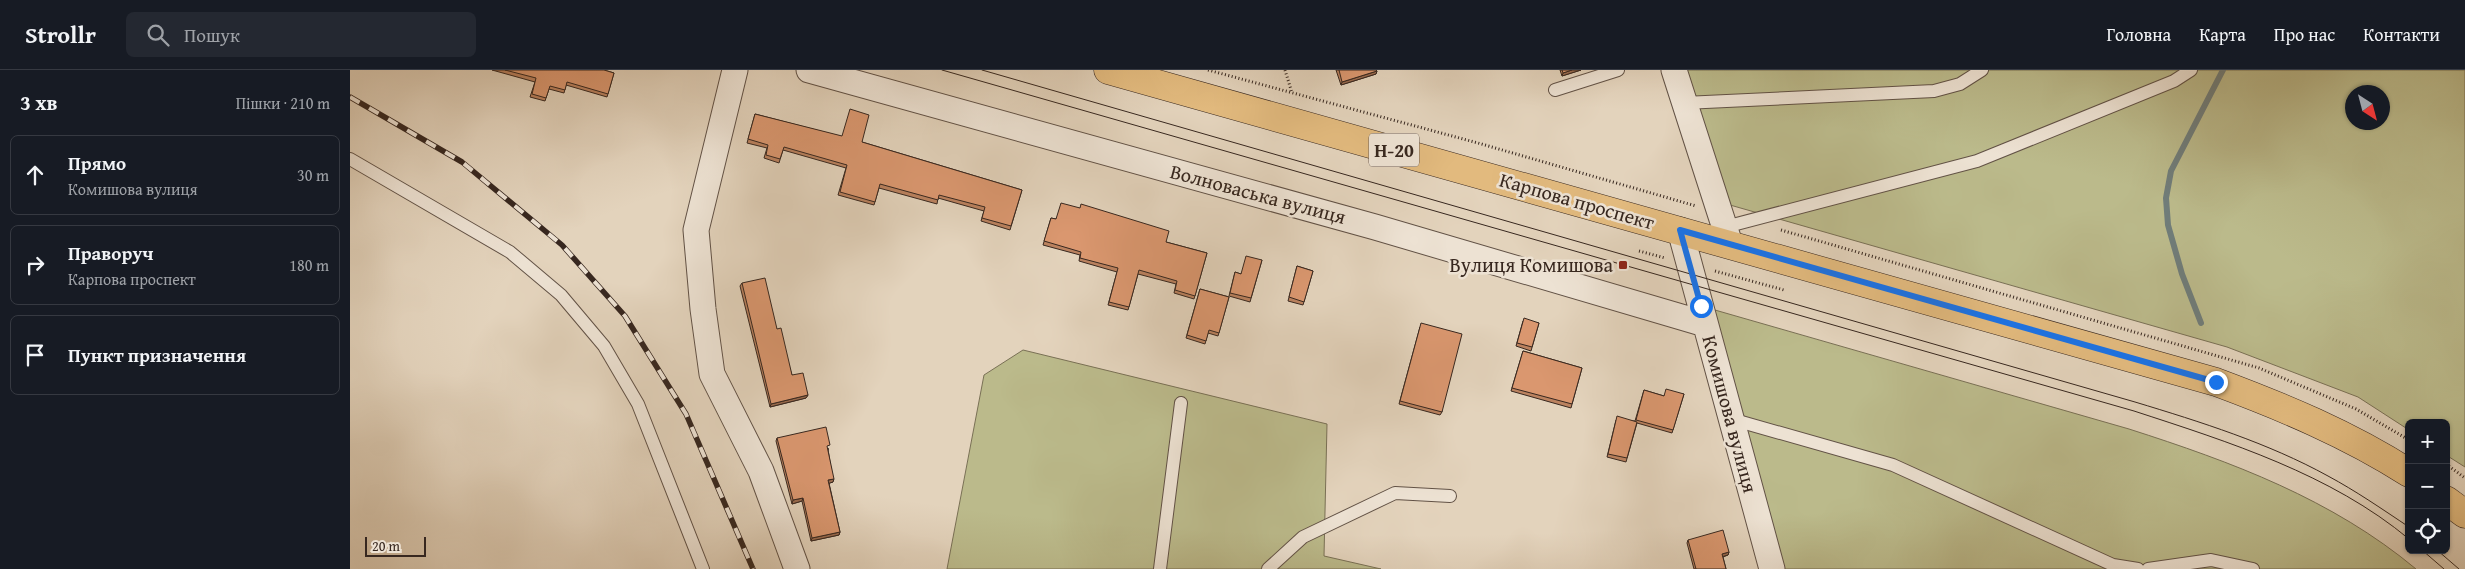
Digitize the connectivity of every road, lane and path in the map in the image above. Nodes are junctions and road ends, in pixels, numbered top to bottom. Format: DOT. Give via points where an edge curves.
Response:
graph roads {
  1 [pos="736,70"];
  2 [pos="809,70"];
  3 [pos="1108,70"];
  4 [pos="1208,70"];
  5 [pos="1285,70"];
  6 [pos="1618,70"];
  7 [pos="1674,70"];
  8 [pos="1982,70"];
  9 [pos="2190,70"];
  10 [pos="1555,90"];
  11 [pos="1684,103"];
  12 [pos="350,159"];
  13 [pos="1680,230"];
  14 [pos="1727,236"];
  15 [pos="1639,251"];
  16 [pos="1674,260"];
  17 [pos="1713,271"];
  18 [pos="1784,290"];
  19 [pos="1705,324"];
  20 [pos="1181,403"];
  21 [pos="1732,419"];
  22 [pos="2450,467"];
  23 [pos="2405,470"];
  24 [pos="2465,478"];
  25 [pos="1450,496"];
  26 [pos="2450,503"];
  27 [pos="2465,514"];
  28 [pos="703,569"];
  29 [pos="797,569"];
  30 [pos="1160,569"];
  31 [pos="1268,569"];
  32 [pos="1772,569"];
  33 [pos="2138,569"];
  34 [pos="2148,569"];
  35 [pos="2253,569"];
  1 -- 29 [label="street" via="696,230 703,308 712,374 761,471"];
  2 -- 19 [label="street, Волноваська вулиця" via="1366,224"];
  3 -- 13 [label="main road, Карпова проспект / Н-20"];
  4 -- 5 [label="path" via="1292,94"];
  6 -- 10 [label="lane"];
  7 -- 11 [label="street"];
  8 -- 11 [label="lane" via="1960,84 1934,92"];
  9 -- 14 [label="lane" via="2174,80 1977,161"];
  11 -- 14 [label="street"];
  12 -- 28 [label="lane" via="510,252 561,295 604,346 638,404"];
  13 -- 14 [label="main road, Карпова проспект / Н-20"];
  13 -- 19 [label="street, Комишова вулиця"];
  14 -- 23 [label="main road, Карпова проспект / Н-20" via="2216,382 2329,427"];
  15 -- 16 [label="path"];
  17 -- 18 [label="path"];
  19 -- 21 [label="street, Комишова вулиця"];
  20 -- 30 [label="lane"];
  21 -- 32 [label="street, Комишова вулиця"];
  21 -- 33 [label="lane" via="1892,465 2113,565"];
  22 -- 24 [label="path"];
  25 -- 31 [label="lane" via="1394,493 1303,537"];
  26 -- 27 [label="main road"];
  34 -- 35 [label="lane" via="2211,560"];
}
